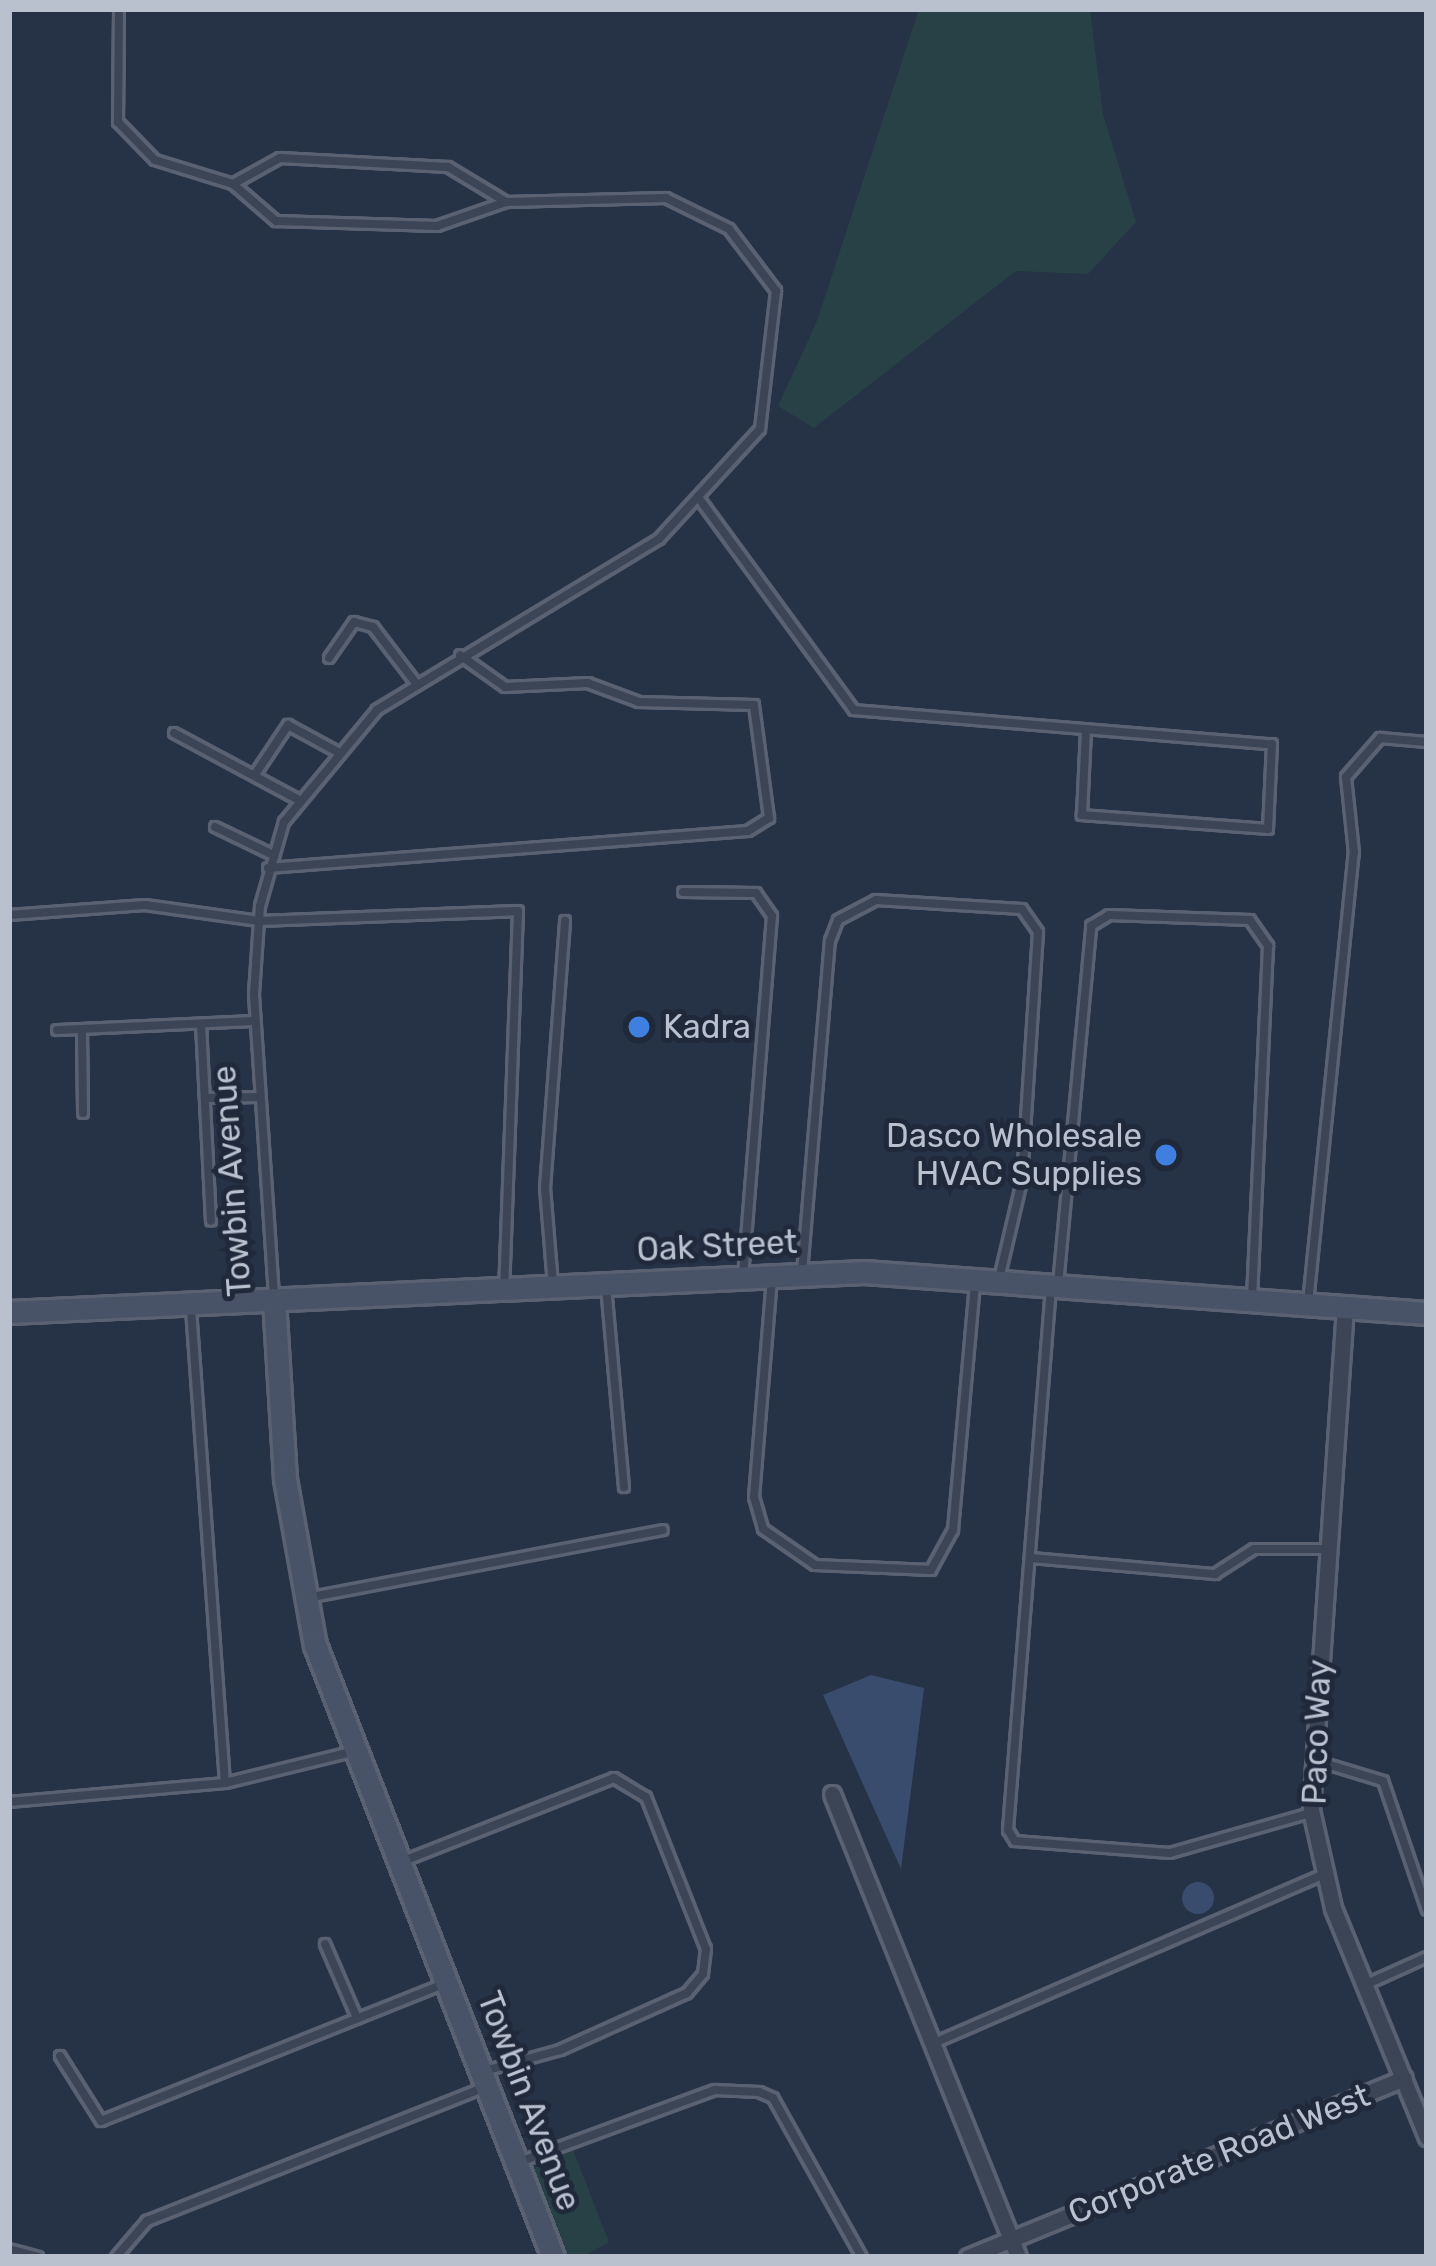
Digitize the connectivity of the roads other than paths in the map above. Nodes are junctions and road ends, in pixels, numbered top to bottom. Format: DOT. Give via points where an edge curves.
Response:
graph roads {
  1 [pos="119,9"];
  2 [pos="233,184"];
  3 [pos="506,202"];
  4 [pos="698,497"];
  5 [pos="460,655"];
  6 [pos="329,658"];
  7 [pos="415,682"];
  8 [pos="1086,729"];
  9 [pos="174,733"];
  10 [pos="1427,742"];
  11 [pos="336,752"];
  12 [pos="256,773"];
  13 [pos="299,800"];
  14 [pos="215,827"];
  15 [pos="271,854"];
  16 [pos="268,868"];
  17 [pos="683,892"];
  18 [pos="9,915"];
  19 [pos="259,921"];
  20 [pos="565,921"];
  21 [pos="255,1021"];
  22 [pos="201,1024"];
  23 [pos="82,1029"];
  24 [pos="57,1030"];
  25 [pos="259,1097"];
  26 [pos="205,1098"];
  27 [pos="82,1113"];
  28 [pos="211,1221"];
  29 [pos="802,1275"];
  30 [pos="772,1276"];
  31 [pos="743,1278"];
  32 [pos="975,1280"];
  33 [pos="999,1282"];
  34 [pos="605,1284"];
  35 [pos="554,1286"];
  36 [pos="1054,1286"];
  37 [pos="505,1289"];
  38 [pos="274,1299"];
  39 [pos="1252,1300"];
  40 [pos="191,1303"];
  41 [pos="1308,1304"];
  42 [pos="1345,1307"];
  43 [pos="9,1312"];
  44 [pos="1427,1313"];
  45 [pos="624,1487"];
  46 [pos="664,1530"];
  47 [pos="1327,1549"];
  48 [pos="1030,1558"];
  49 [pos="305,1599"];
  50 [pos="355,1751"];
  51 [pos="1315,1761"];
  52 [pos="225,1783"];
  53 [pos="832,1794"];
  54 [pos="9,1802"];
  55 [pos="1312,1813"];
  56 [pos="399,1863"];
  57 [pos="1323,1875"];
  58 [pos="1427,1910"];
  59 [pos="325,1944"];
  60 [pos="1427,1957"];
  61 [pos="447,1982"];
  62 [pos="1367,1984"];
  63 [pos="357,2018"];
  64 [pos="932,2043"];
  65 [pos="60,2056"];
  66 [pos="1404,2078"];
  67 [pos="485,2079"];
  68 [pos="1427,2137"];
  69 [pos="517,2162"];
  70 [pos="1011,2239"];
  71 [pos="9,2249"];
  72 [pos="38,2257"];
  73 [pos="116,2257"];
  74 [pos="553,2257"];
  75 [pos="862,2257"];
  76 [pos="968,2257"];
  77 [pos="1018,2257"];
  1 -- 2 [label="lane" via="118,122 155,160"];
  2 -- 3 [label="lane" via="280,158 448,167"];
  2 -- 3 [label="lane" via="276,221 436,226"];
  3 -- 4 [label="lane, Towbin Avenue" via="666,198 729,229 776,291 760,429"];
  4 -- 5 [label="lane, Towbin Avenue" via="659,539"];
  4 -- 8 [label="lane" via="854,710"];
  5 -- 7 [label="lane, Towbin Avenue"];
  5 -- 16 [label="lane" via="506,687 588,683 648,704 754,704 769,818 748,831"];
  6 -- 7 [label="lane" via="354,622 374,627"];
  7 -- 11 [label="lane, Towbin Avenue"];
  8 -- 8 [label="lane" via="1272,744 1268,829 1082,815"];
  9 -- 12 [label="lane"];
  10 -- 41 [label="lane" via="1380,738 1346,777 1354,853"];
  11 -- 12 [label="lane" via="289,725"];
  11 -- 13 [label="lane, Towbin Avenue"];
  12 -- 13 [label="lane"];
  13 -- 15 [label="lane, Towbin Avenue"];
  14 -- 15 [label="lane"];
  15 -- 16 [label="lane, Towbin Avenue"];
  16 -- 19 [label="lane, Towbin Avenue"];
  17 -- 31 [label="lane" via="756,893 772,916"];
  18 -- 19 [label="lane" via="145,904"];
  19 -- 21 [label="lane, Towbin Avenue"];
  19 -- 37 [label="lane" via="518,910"];
  20 -- 35 [label="lane" via="545,1188"];
  21 -- 22 [label="lane"];
  21 -- 25 [label="lane, Towbin Avenue"];
  22 -- 23 [label="lane"];
  22 -- 26 [label="lane"];
  23 -- 24 [label="lane"];
  23 -- 27 [label="lane"];
  25 -- 26 [label="lane"];
  25 -- 38 [label="lane, Towbin Avenue"];
  26 -- 28 [label="lane"];
  29 -- 30 [label="street, Oak Street"];
  29 -- 32 [label="street, Oak Street"];
  29 -- 33 [label="lane" via="830,941 838,920 876,899 1022,909 1038,932 1022,1181"];
  30 -- 31 [label="street, Oak Street"];
  30 -- 32 [label="lane" via="754,1497 763,1529 815,1565 931,1570 952,1530"];
  31 -- 34 [label="street, Oak Street"];
  32 -- 33 [label="street, Oak Street"];
  33 -- 36 [label="street, Oak Street"];
  34 -- 35 [label="street, Oak Street"];
  34 -- 45 [label="lane"];
  35 -- 37 [label="street, Oak Street"];
  36 -- 39 [label="street, Oak Street"];
  36 -- 39 [label="lane" via="1091,926 1109,915 1250,920 1268,946"];
  36 -- 48 [label="lane"];
  37 -- 38 [label="street, Oak Street"];
  38 -- 40 [label="street, Oak Street"];
  38 -- 49 [label="street, Towbin Avenue"];
  39 -- 41 [label="street, Oak Street"];
  40 -- 43 [label="street, Oak Street"];
  40 -- 52 [label="lane"];
  41 -- 42 [label="street, Oak Street"];
  42 -- 44 [label="street, Oak Street"];
  42 -- 47 [label="street, Paco Way"];
  46 -- 49 [label="lane"];
  47 -- 48 [label="lane" via="1254,1550 1215,1574"];
  47 -- 51 [label="street, Paco Way"];
  48 -- 55 [label="lane" via="1004,1821 1015,1841 1170,1853"];
  49 -- 50 [label="street, Towbin Avenue"];
  50 -- 52 [label="lane"];
  50 -- 56 [label="street, Towbin Avenue"];
  51 -- 55 [label="street, Paco Way"];
  51 -- 58 [label="lane" via="1383,1781"];
  52 -- 54 [label="lane"];
  53 -- 64 [label="street"];
  55 -- 57 [label="street, Paco Way"];
  56 -- 61 [label="street, Towbin Avenue"];
  56 -- 67 [label="lane" via="627,1780 646,1797 707,1960 686,1993"];
  57 -- 62 [label="street, Paco Way"];
  57 -- 64 [label="lane"];
  59 -- 63 [label="lane"];
  60 -- 62 [label="lane"];
  61 -- 63 [label="lane"];
  61 -- 67 [label="street, Towbin Avenue"];
  62 -- 66 [label="street, Paco Way"];
  63 -- 65 [label="lane" via="101,2121"];
  64 -- 70 [label="street"];
  66 -- 68 [label="street, Paco Way"];
  66 -- 70 [label="street, Corporate Road West"];
  67 -- 69 [label="street, Towbin Avenue"];
  67 -- 73 [label="lane" via="147,2221"];
  69 -- 74 [label="street, Towbin Avenue"];
  69 -- 75 [label="lane" via="715,2090 759,2092 773,2098"];
  70 -- 76 [label="street, Corporate Road West"];
  70 -- 77 [label="street"];
  71 -- 72 [label="lane"];
}
